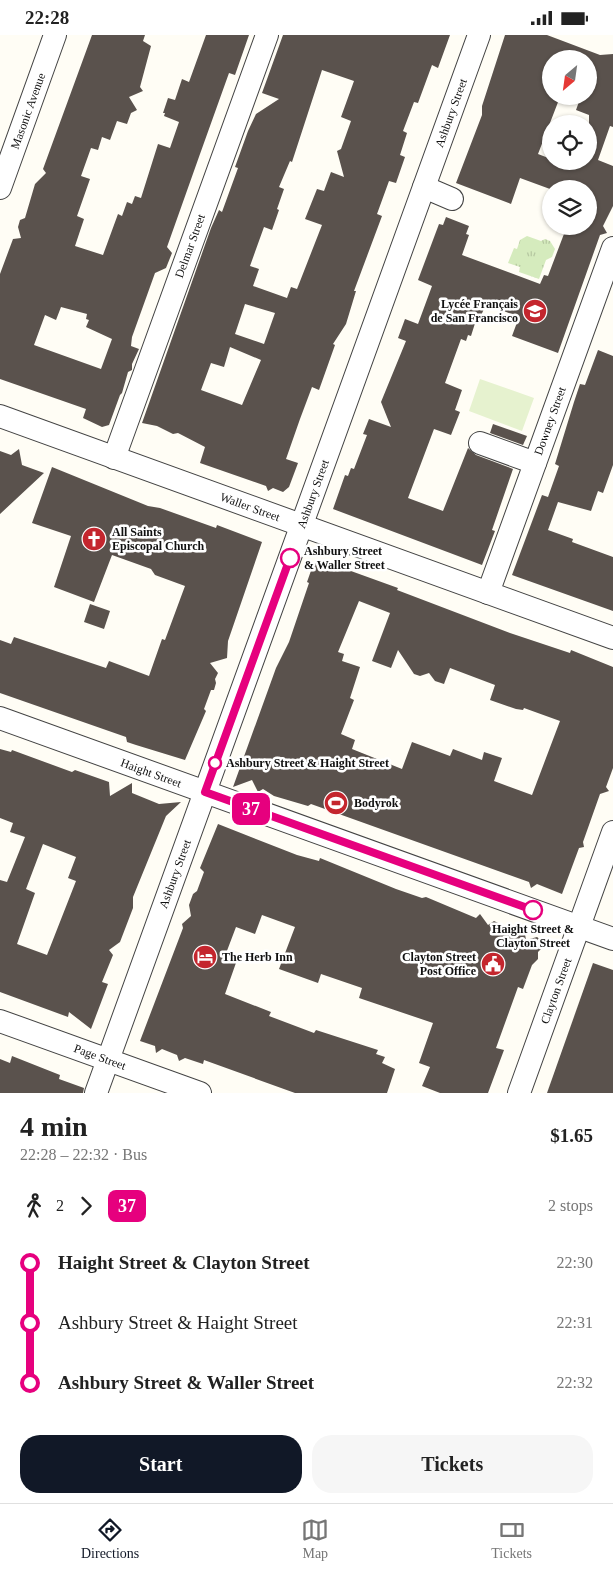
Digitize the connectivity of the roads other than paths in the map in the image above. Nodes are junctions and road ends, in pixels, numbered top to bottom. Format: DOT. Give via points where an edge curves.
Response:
graph roads {
  1 [pos="55,35"];
  2 [pos="267,35"];
  3 [pos="479,35"];
  4 [pos="424,187"];
  5 [pos="0,188"];
  6 [pos="452,199"];
  7 [pos="613,248"];
  8 [pos="0,416"];
  9 [pos="480,443"];
  10 [pos="114,458"];
  11 [pos="535,463"];
  12 [pos="301,526"];
  13 [pos="488,593"];
  14 [pos="613,638"];
  15 [pos="0,718"];
  16 [pos="205,792"];
  17 [pos="613,832"];
  18 [pos="579,927"];
  19 [pos="613,939"];
  20 [pos="0,1021"];
  21 [pos="108,1060"];
  22 [pos="96,1093"];
  23 [pos="200,1093"];
  24 [pos="519,1093"];
  1 -- 5 [label="street, Masonic Avenue"];
  2 -- 10 [label="street, Delmar Street"];
  3 -- 4 [label="street, Ashbury Street"];
  4 -- 6 [label="street"];
  4 -- 12 [label="street, Ashbury Street"];
  7 -- 11 [label="street, Downey Street"];
  8 -- 10 [label="street, Waller Street"];
  9 -- 11 [label="street"];
  10 -- 12 [label="street, Waller Street"];
  11 -- 13 [label="street, Downey Street"];
  12 -- 13 [label="street, Waller Street"];
  12 -- 16 [label="street, Ashbury Street"];
  13 -- 14 [label="street, Waller Street"];
  15 -- 16 [label="street, Haight Street"];
  16 -- 18 [label="street, Haight Street"];
  16 -- 21 [label="street, Ashbury Street"];
  17 -- 18 [label="street, Clayton Street"];
  18 -- 19 [label="street, Haight Street"];
  18 -- 24 [label="street, Clayton Street"];
  20 -- 21 [label="street, Page Street"];
  21 -- 22 [label="street, Ashbury Street"];
  21 -- 23 [label="street, Page Street"];
}
